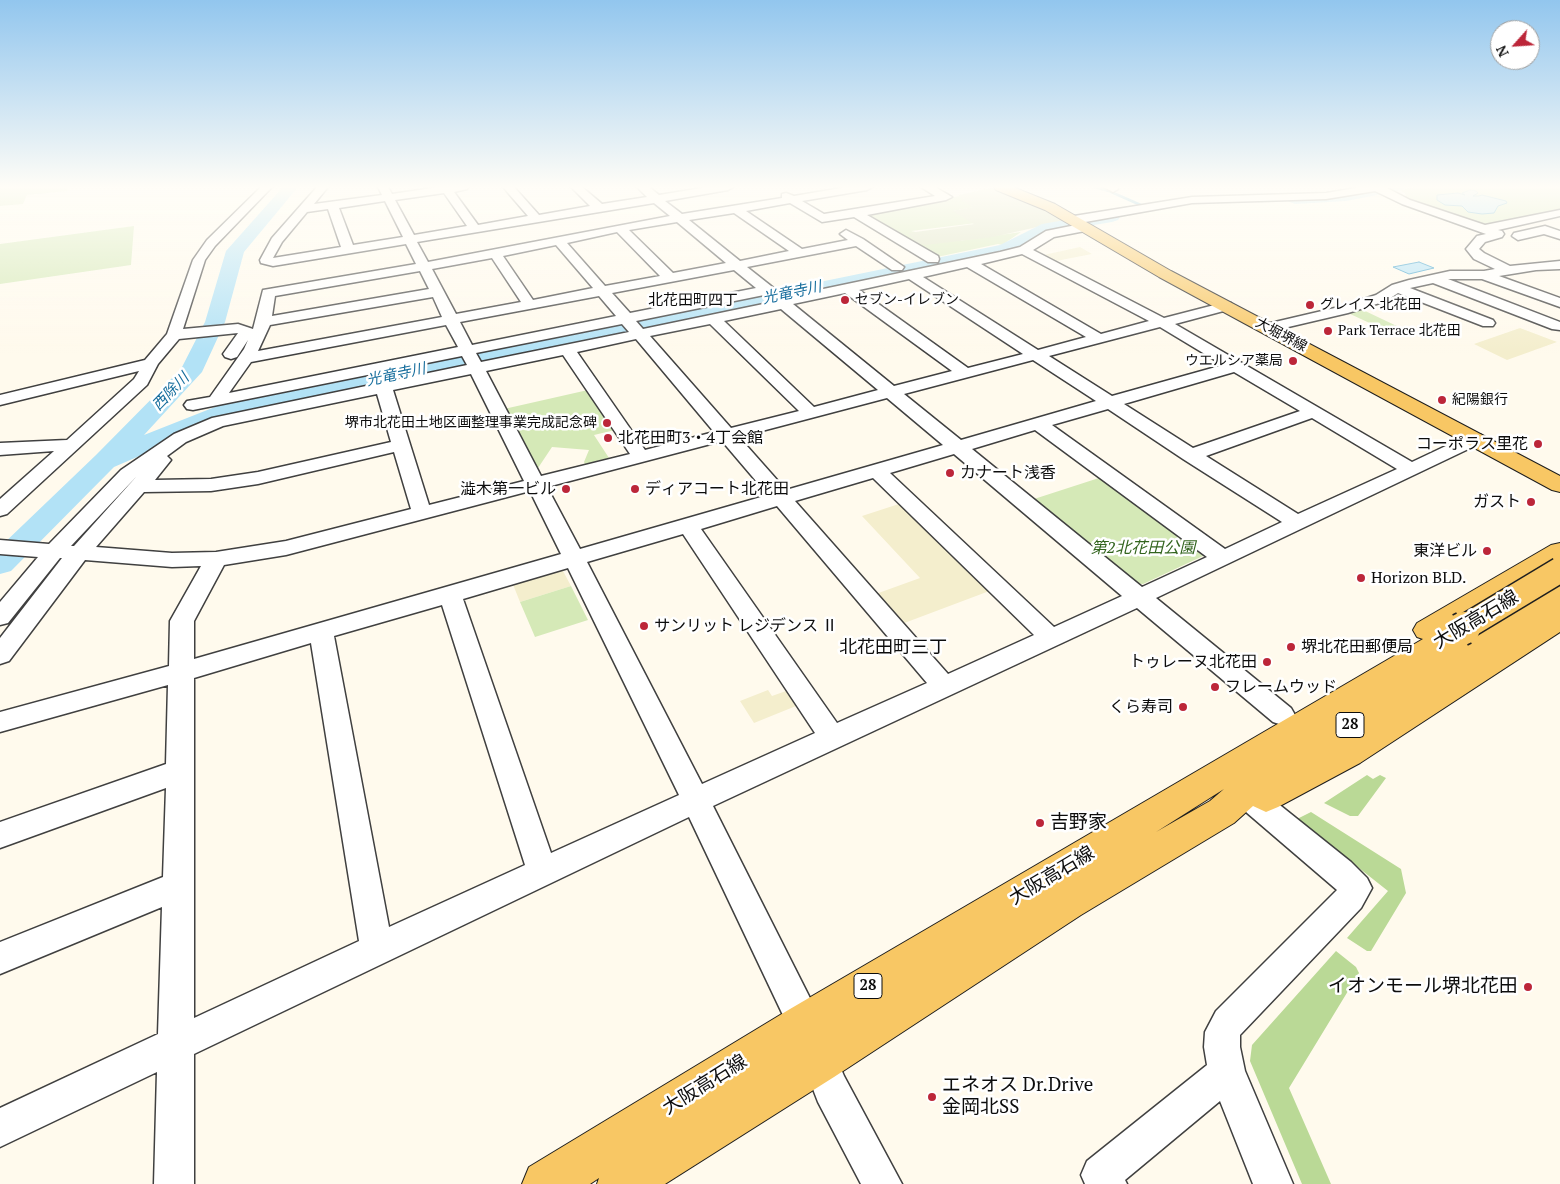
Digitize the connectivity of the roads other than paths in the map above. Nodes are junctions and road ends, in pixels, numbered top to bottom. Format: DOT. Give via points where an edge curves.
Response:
graph roads {
  1 [pos="212,242"];
  2 [pos="275,242"];
  3 [pos="346,242"];
  4 [pos="390,242"];
  5 [pos="412,242"];
  6 [pos="553,242"];
  7 [pos="560,242"];
  8 [pos="634,242"];
  9 [pos="709,242"];
  10 [pos="784,242"];
  11 [pos="857,242"];
  12 [pos="858,242"];
  13 [pos="905,242"];
  14 [pos="1037,242"];
  15 [pos="1111,242"];
  16 [pos="1479,242"];
  17 [pos="348,249"];
  18 [pos="1024,250"];
  19 [pos="800,253"];
  20 [pos="495,254"];
  21 [pos="970,263"];
  22 [pos="737,265"];
  23 [pos="1560,265"];
  24 [pos="424,266"];
  25 [pos="1508,270"];
  26 [pos="904,271"];
  27 [pos="1484,275"];
  28 [pos="670,278"];
  29 [pos="1434,279"];
  30 [pos="1397,288"];
  31 [pos="848,289"];
  32 [pos="602,290"];
  33 [pos="1560,291"];
  34 [pos="436,292"];
  35 [pos="1538,295"];
  36 [pos="778,298"];
  37 [pos="1560,303"];
  38 [pos="529,304"];
  39 [pos="1226,306"];
  40 [pos="713,318"];
  41 [pos="450,319"];
  42 [pos="264,322"];
  43 [pos="1163,323"];
  44 [pos="1488,323"];
  45 [pos="631,324"];
  46 [pos="1267,328"];
  47 [pos="1553,328"];
  48 [pos="174,335"];
  49 [pos="1099,339"];
  50 [pos="567,349"];
  51 [pos="1035,355"];
  52 [pos="246,358"];
  53 [pos="472,360"];
  54 [pos="151,363"];
  55 [pos="1236,366"];
  56 [pos="966,374"];
  57 [pos="384,388"];
  58 [pos="892,392"];
  59 [pos="0,400"];
  60 [pos="215,401"];
  61 [pos="1108,402"];
  62 [pos="1314,412"];
  63 [pos="811,413"];
  64 [pos="184,419"];
  65 [pos="1037,423"];
  66 [pos="726,435"];
  67 [pos="1475,439"];
  68 [pos="70,445"];
  69 [pos="401,445"];
  70 [pos="957,447"];
  71 [pos="0,449"];
  72 [pos="1190,455"];
  73 [pos="641,457"];
  74 [pos="1409,468"];
  75 [pos="876,470"];
  76 [pos="536,484"];
  77 [pos="1560,485"];
  78 [pos="140,486"];
  79 [pos="780,498"];
  80 [pos="0,510"];
  81 [pos="422,513"];
  82 [pos="1296,522"];
  83 [pos="688,525"];
  84 [pos="0,547"];
  85 [pos="1560,551"];
  86 [pos="81,552"];
  87 [pos="54,557"];
  88 [pos="574,558"];
  89 [pos="1222,558"];
  90 [pos="216,559"];
  91 [pos="1560,570"];
  92 [pos="450,594"];
  93 [pos="1560,595"];
  94 [pos="1140,596"];
  95 [pos="0,617"];
  96 [pos="1560,618"];
  97 [pos="321,631"];
  98 [pos="1471,637"];
  99 [pos="0,638"];
  100 [pos="1051,638"];
  101 [pos="0,655"];
  102 [pos="182,672"];
  103 [pos="944,686"];
  104 [pos="1282,715"];
  105 [pos="0,722"];
  106 [pos="832,737"];
  107 [pos="180,770"];
  108 [pos="696,801"];
  109 [pos="1223,802"];
  110 [pos="0,835"];
  111 [pos="544,873"];
  112 [pos="178,886"];
  113 [pos="377,949"];
  114 [pos="0,958"];
  115 [pos="805,1024"];
  116 [pos="177,1045"];
  117 [pos="818,1061"];
  118 [pos="1227,1072"];
  119 [pos="0,1128"];
  120 [pos="174,1184"];
  121 [pos="546,1184"];
  122 [pos="621,1184"];
  123 [pos="882,1184"];
  124 [pos="1107,1184"];
  125 [pos="1273,1184"];
  1 -- 48 [label="street" via="199,260"];
  2 -- 17 [label="street" via="266,260 273,262"];
  3 -- 17 [label="street"];
  4 -- 17 [label="street"];
  5 -- 24 [label="street"];
  6 -- 20 [label="street"];
  7 -- 32 [label="street"];
  8 -- 28 [label="street"];
  9 -- 22 [label="street"];
  10 -- 19 [label="street"];
  11 -- 19 [label="street"];
  12 -- 26 [label="street"];
  13 -- 26 [label="street" via="933,259"];
  14 -- 18 [label="street"];
  15 -- 39 [label="main road, 大堀堺線"];
  16 -- 25 [label="street" via="1472,249 1479,256"];
  18 -- 21 [label="street"];
  18 -- 43 [label="street"];
  19 -- 22 [label="street"];
  20 -- 24 [label="street"];
  20 -- 38 [label="street"];
  21 -- 26 [label="street"];
  21 -- 49 [label="street"];
  22 -- 28 [label="street"];
  22 -- 36 [label="street"];
  23 -- 25 [label="street"];
  24 -- 34 [label="street"];
  24 -- 42 [label="street" via="268,293"];
  25 -- 27 [label="street"];
  26 -- 31 [label="street"];
  26 -- 36 [label="street"];
  26 -- 51 [label="street"];
  27 -- 29 [label="street" via="1450,275"];
  27 -- 35 [label="street"];
  28 -- 32 [label="street"];
  29 -- 30 [label="street"];
  29 -- 47 [label="street"];
  30 -- 44 [label="street"];
  30 -- 46 [label="street" via="1380,298 1343,310"];
  31 -- 36 [label="street"];
  31 -- 56 [label="street"];
  32 -- 38 [label="street"];
  32 -- 45 [label="street"];
  33 -- 35 [label="street"];
  34 -- 41 [label="street"];
  34 -- 42 [label="street"];
  35 -- 37 [label="street"];
  36 -- 40 [label="street"];
  36 -- 45 [label="street"];
  36 -- 58 [label="street"];
  38 -- 41 [label="street"];
  39 -- 43 [label="street"];
  39 -- 46 [label="main road, 大堀堺線"];
  40 -- 45 [label="street"];
  40 -- 63 [label="street"];
  41 -- 52 [label="street"];
  41 -- 53 [label="street"];
  42 -- 52 [label="street"];
  43 -- 49 [label="street"];
  43 -- 55 [label="street"];
  45 -- 50 [label="street"];
  45 -- 53 [label="street"];
  45 -- 66 [label="street"];
  46 -- 67 [label="main road, 大堀堺線"];
  48 -- 54 [label="street"];
  48 -- 64 [label="street" via="238,328 247,331"];
  49 -- 51 [label="street"];
  50 -- 53 [label="street"];
  50 -- 73 [label="street"];
  51 -- 56 [label="street"];
  51 -- 61 [label="street"];
  52 -- 60 [label="street"];
  53 -- 57 [label="street"];
  53 -- 60 [label="street"];
  53 -- 76 [label="street"];
  54 -- 59 [label="street"];
  54 -- 68 [label="street" via="140,382"];
  55 -- 61 [label="street"];
  55 -- 62 [label="street"];
  56 -- 58 [label="street"];
  57 -- 64 [label="street" via="218,422"];
  57 -- 69 [label="street"];
  58 -- 63 [label="street"];
  58 -- 70 [label="street"];
  60 -- 64 [label="street"];
  61 -- 65 [label="street"];
  61 -- 72 [label="street"];
  62 -- 72 [label="street"];
  62 -- 74 [label="street"];
  63 -- 66 [label="street"];
  64 -- 78 [label="street"];
  64 -- 87 [label="street" via="128,474"];
  65 -- 70 [label="street"];
  65 -- 89 [label="street"];
  66 -- 73 [label="street"];
  66 -- 79 [label="street"];
  67 -- 74 [label="street"];
  67 -- 77 [label="main road, 大堀堺線"];
  68 -- 71 [label="street"];
  68 -- 80 [label="street"];
  69 -- 78 [label="street" via="220,484"];
  69 -- 81 [label="street"];
  70 -- 75 [label="street"];
  70 -- 94 [label="street"];
  72 -- 82 [label="street"];
  73 -- 76 [label="street"];
  74 -- 82 [label="street"];
  75 -- 79 [label="street"];
  75 -- 100 [label="street"];
  76 -- 81 [label="street"];
  76 -- 88 [label="street"];
  78 -- 86 [label="street"];
  79 -- 83 [label="street"];
  79 -- 103 [label="street"];
  81 -- 90 [label="street" via="286,548"];
  82 -- 89 [label="street"];
  83 -- 88 [label="street"];
  83 -- 106 [label="street"];
  84 -- 87 [label="street"];
  85 -- 104 [label="main road"];
  86 -- 87 [label="street"];
  86 -- 90 [label="street" via="172,560"];
  87 -- 95 [label="street"];
  87 -- 99 [label="street" via="39,593"];
  87 -- 101 [label="street"];
  88 -- 92 [label="street"];
  88 -- 108 [label="street"];
  89 -- 94 [label="street"];
  90 -- 102 [label="street" via="182,621"];
  91 -- 98 [label="main road, 大阪高石線 / 28, bridge"];
  92 -- 97 [label="street"];
  92 -- 111 [label="street"];
  93 -- 98 [label="main road, 大阪高石線 / 28"];
  94 -- 100 [label="street"];
  94 -- 104 [label="street"];
  96 -- 109 [label="main road" via="1348,754"];
  97 -- 102 [label="street"];
  97 -- 113 [label="street"];
  98 -- 109 [label="main road, 大阪高石線 / 28" via="1248,790"];
  100 -- 103 [label="street"];
  102 -- 105 [label="street"];
  102 -- 107 [label="street"];
  103 -- 106 [label="street"];
  104 -- 109 [label="main road"];
  106 -- 108 [label="street"];
  107 -- 110 [label="street"];
  107 -- 112 [label="street"];
  108 -- 111 [label="street"];
  108 -- 115 [label="street"];
  109 -- 115 [label="main road, 大阪高石線 / 28"];
  109 -- 117 [label="main road, 大阪高石線 / 28"];
  109 -- 118 [label="street" via="1340,872 1356,888 1350,898 1228,1023 1223,1032 1222,1046"];
  111 -- 113 [label="street"];
  112 -- 114 [label="street"];
  112 -- 116 [label="street"];
  113 -- 116 [label="street"];
  115 -- 117 [label="street"];
  115 -- 121 [label="main road, 大阪高石線 / 28"];
  116 -- 119 [label="street"];
  116 -- 120 [label="street"];
  117 -- 122 [label="main road, 大阪高石線 / 28"];
  117 -- 123 [label="street"];
  118 -- 124 [label="street" via="1100,1175"];
  118 -- 125 [label="street"];
}
